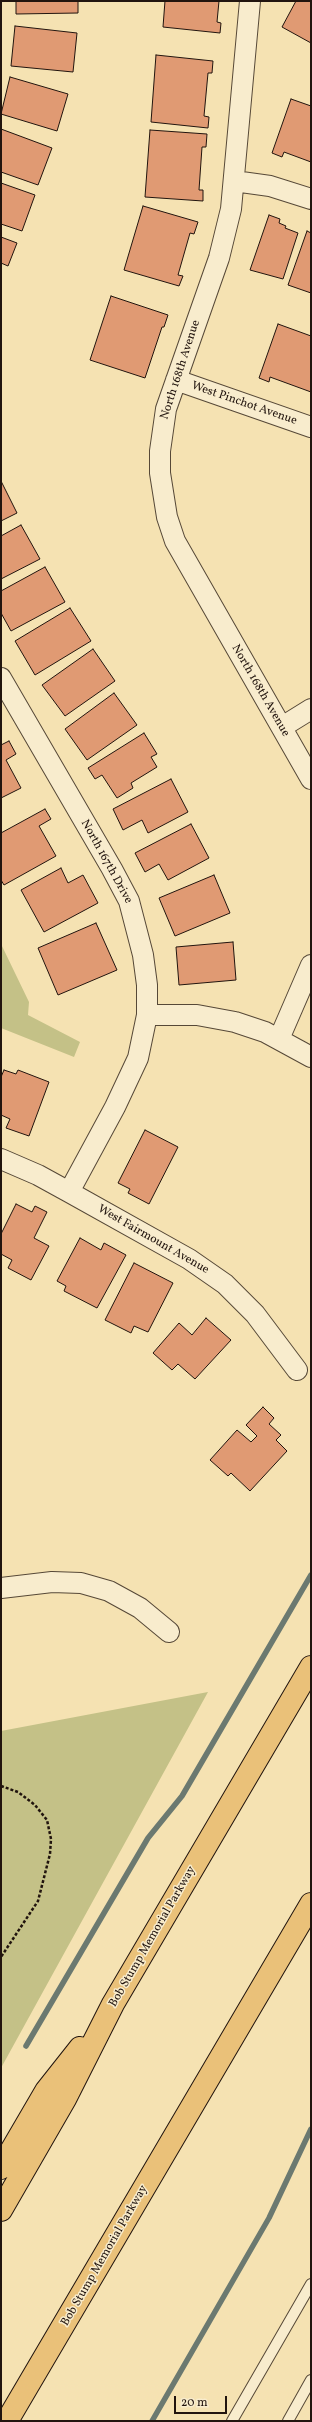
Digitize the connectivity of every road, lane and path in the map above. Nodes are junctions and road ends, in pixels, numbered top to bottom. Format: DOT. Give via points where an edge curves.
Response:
graph roads {
  1 [pos="250,1"];
  2 [pos="234,181"];
  3 [pos="311,199"];
  4 [pos="176,380"];
  5 [pos="311,427"];
  6 [pos="1,678"];
  7 [pos="311,709"];
  8 [pos="282,727"];
  9 [pos="311,779"];
  10 [pos="311,965"];
  11 [pos="147,1015"];
  12 [pos="279,1039"];
  13 [pos="311,1057"];
  14 [pos="1,1159"];
  15 [pos="69,1192"];
  16 [pos="297,1370"];
  17 [pos="1,1588"];
  18 [pos="169,1632"];
  19 [pos="311,1667"];
  20 [pos="1,1786"];
  21 [pos="311,1904"];
  22 [pos="1,1957"];
  23 [pos="113,2004"];
  24 [pos="1,2168"];
  25 [pos="1,2210"];
  26 [pos="311,2284"];
  27 [pos="311,2380"];
  28 [pos="10,2418"];
  29 [pos="234,2420"];
  30 [pos="288,2421"];
  1 -- 2 [label="street, North 168th Avenue"];
  2 -- 3 [label="street" via="270,186"];
  2 -- 4 [label="street, North 168th Avenue" via="226,233 219,258"];
  4 -- 5 [label="street, West Pinchot Avenue"];
  4 -- 8 [label="street, North 168th Avenue" via="166,409 160,451 167,517 183,554"];
  6 -- 11 [label="street, North 167th Drive" via="129,901 144,955"];
  7 -- 8 [label="street"];
  8 -- 9 [label="street, North 168th Avenue"];
  10 -- 12 [label="street"];
  11 -- 12 [label="street" via="216,1018 252,1027"];
  11 -- 15 [label="street, North 167th Drive" via="144,1037 130,1077"];
  12 -- 13 [label="street"];
  14 -- 15 [label="street, West Fairmount Avenue"];
  15 -- 16 [label="street, West Fairmount Avenue" via="188,1258 225,1284 255,1314"];
  17 -- 18 [label="street" via="52,1582 81,1583 109,1590 140,1608"];
  19 -- 23 [label="highway, Bob Stump Memorial Parkway"];
  20 -- 22 [label="path" via="18,1792 36,1805 46,1820 51,1839 50,1854 38,1901"];
  21 -- 28 [label="highway, Bob Stump Memorial Parkway"];
  23 -- 24 [label="highway" via="46,2091"];
  23 -- 25 [label="highway, Bob Stump Memorial Parkway" via="65,2099"];
  26 -- 29 [label="lane"];
  27 -- 30 [label="lane"];
}
